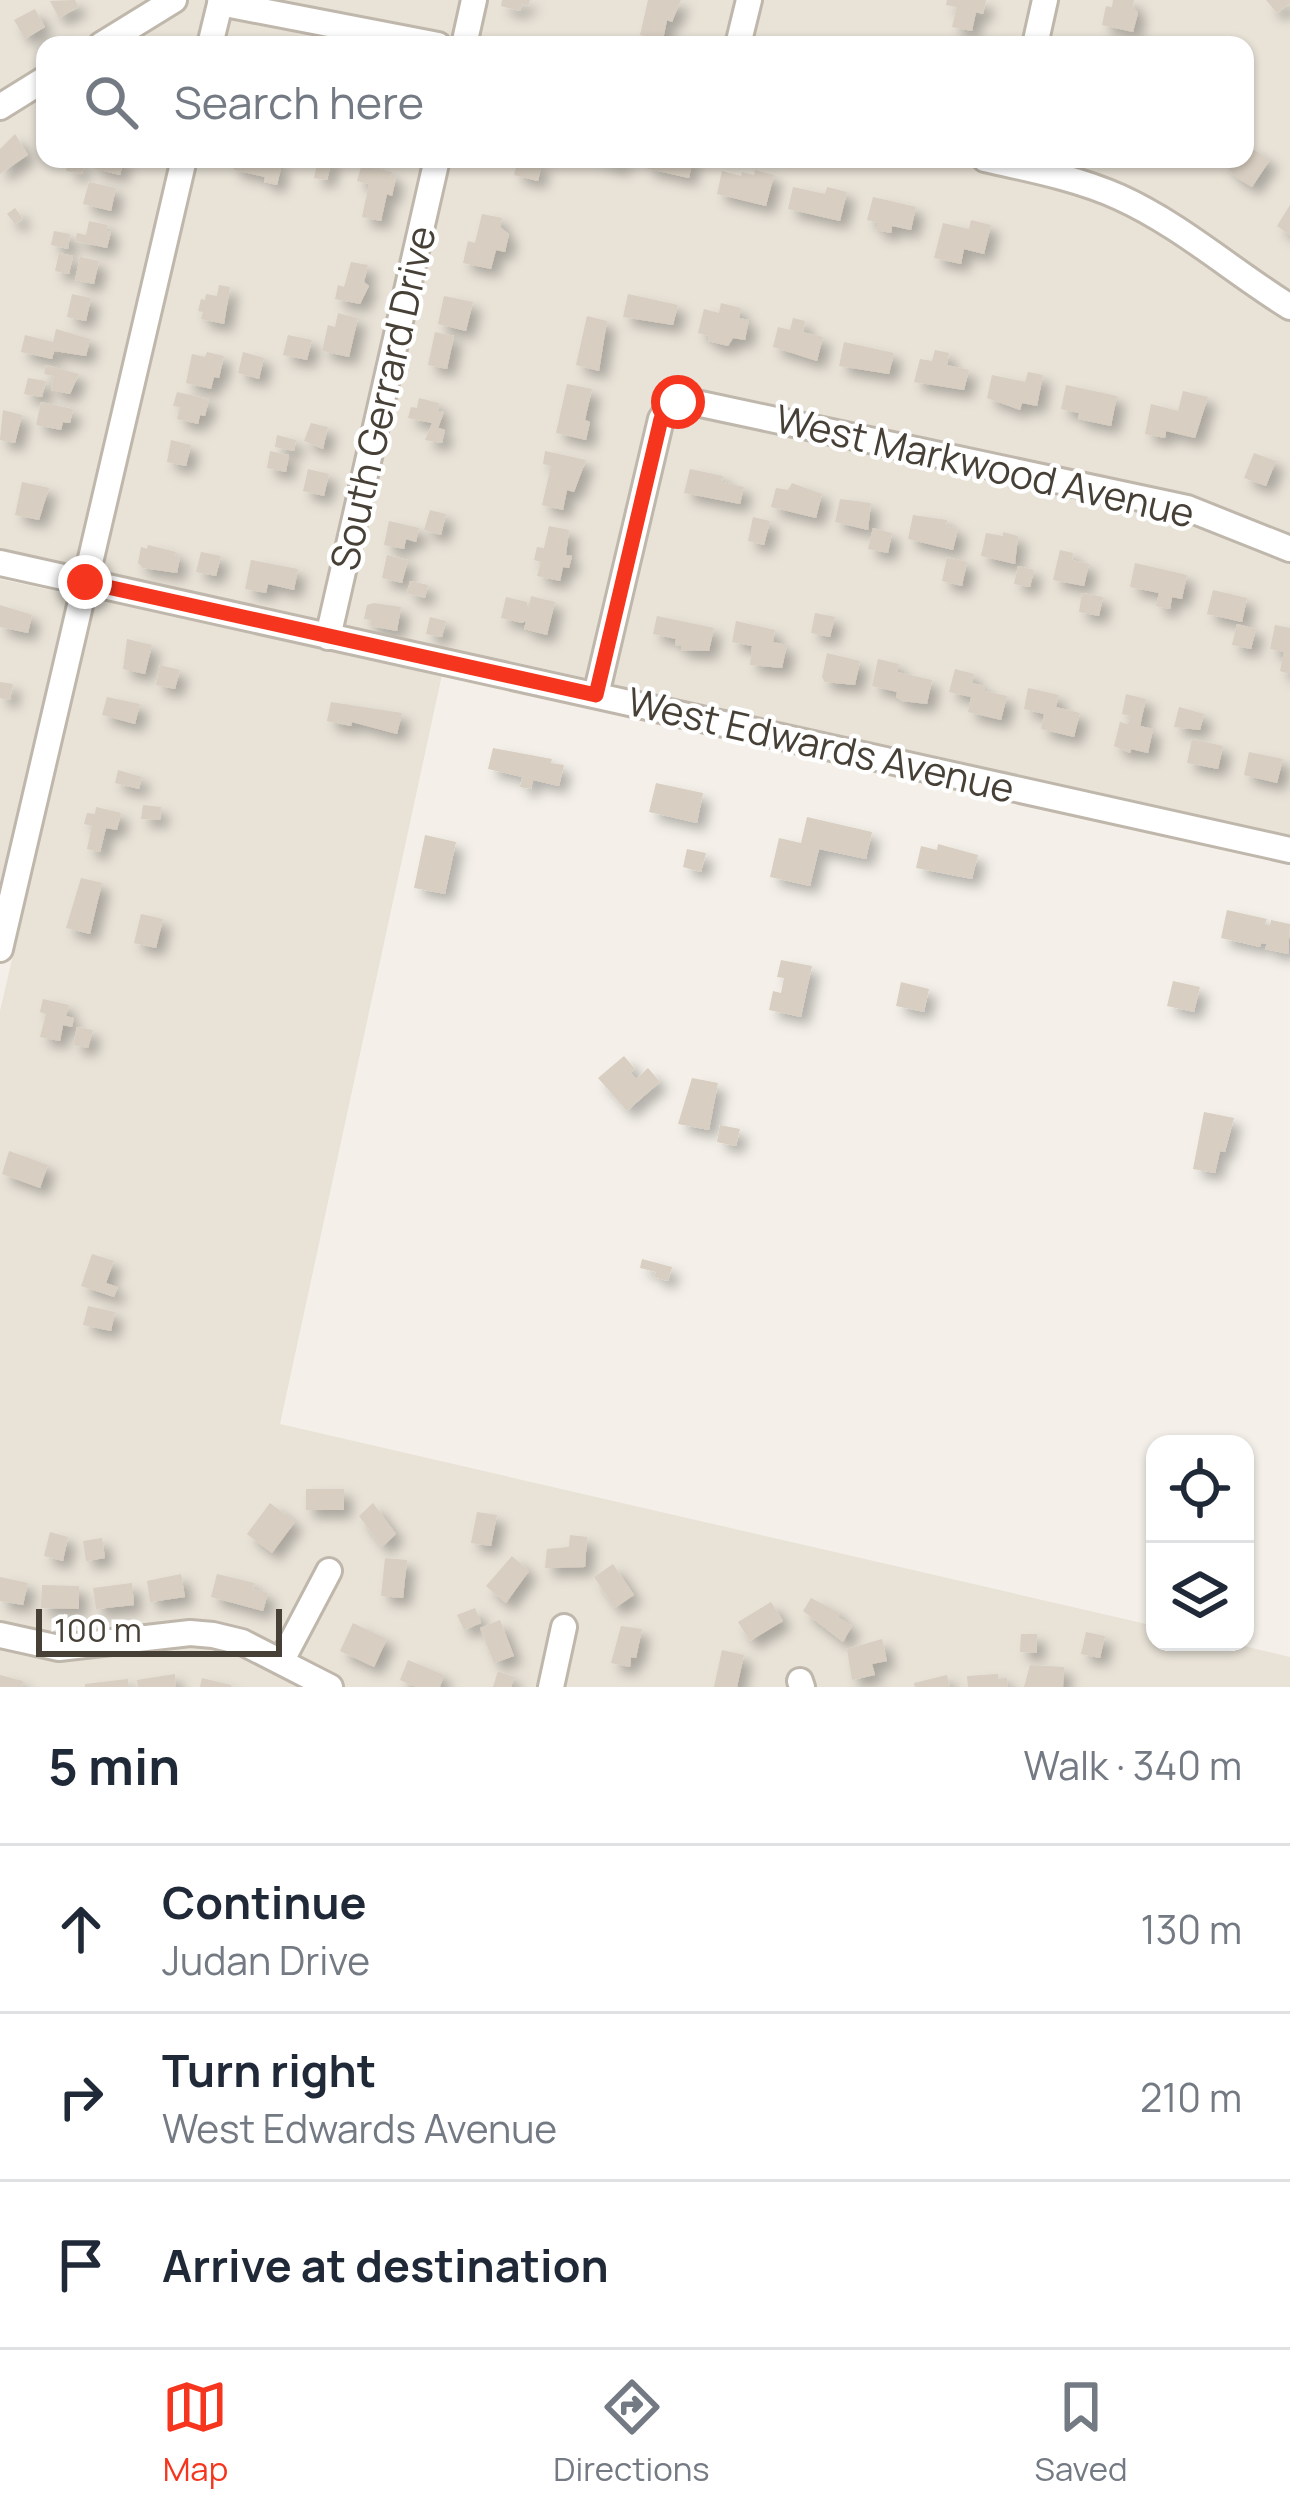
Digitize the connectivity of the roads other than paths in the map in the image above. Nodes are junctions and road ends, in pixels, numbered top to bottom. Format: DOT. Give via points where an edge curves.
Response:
graph roads {
  1 [pos="174,0"];
  2 [pos="474,0"];
  3 [pos="749,0"];
  4 [pos="1045,0"];
  5 [pos="221,1"];
  6 [pos="115,36"];
  7 [pos="213,36"];
  8 [pos="394,36"];
  9 [pos="466,36"];
  10 [pos="740,36"];
  11 [pos="1037,36"];
  12 [pos="36,84"];
  13 [pos="0,106"];
  14 [pos="182,168"];
  15 [pos="435,168"];
  16 [pos="1025,168"];
  17 [pos="1290,307"];
  18 [pos="1290,549"];
  19 [pos="0,563"];
  20 [pos="85,582"];
  21 [pos="328,637"];
  22 [pos="596,695"];
  23 [pos="1290,850"];
  24 [pos="0,949"];
  25 [pos="328,1570"];
  26 [pos="564,1627"];
  27 [pos="0,1636"];
  28 [pos="281,1662"];
  29 [pos="330,1687"];
  30 [pos="551,1687"];
  1 -- 6 [label="street"];
  2 -- 9 [label="street"];
  3 -- 10 [label="street"];
  4 -- 11 [label="street"];
  5 -- 7 [label="street"];
  5 -- 8 [label="street"];
  12 -- 13 [label="street"];
  14 -- 20 [label="street"];
  15 -- 21 [label="street, South Gerrard Drive"];
  16 -- 17 [label="street" via="1140,208"];
  18 -- 22 [label="street, West Markwood Avenue" via="1187,508 690,399 661,419"];
  19 -- 20 [label="street, West Edwards Avenue"];
  20 -- 21 [label="street, West Edwards Avenue"];
  20 -- 24 [label="street"];
  21 -- 22 [label="street, West Edwards Avenue"];
  22 -- 23 [label="street, West Edwards Avenue"];
  25 -- 28 [label="street"];
  26 -- 30 [label="street"];
  27 -- 28 [label="street" via="59,1648 213,1635"];
  28 -- 29 [label="street"];
}
